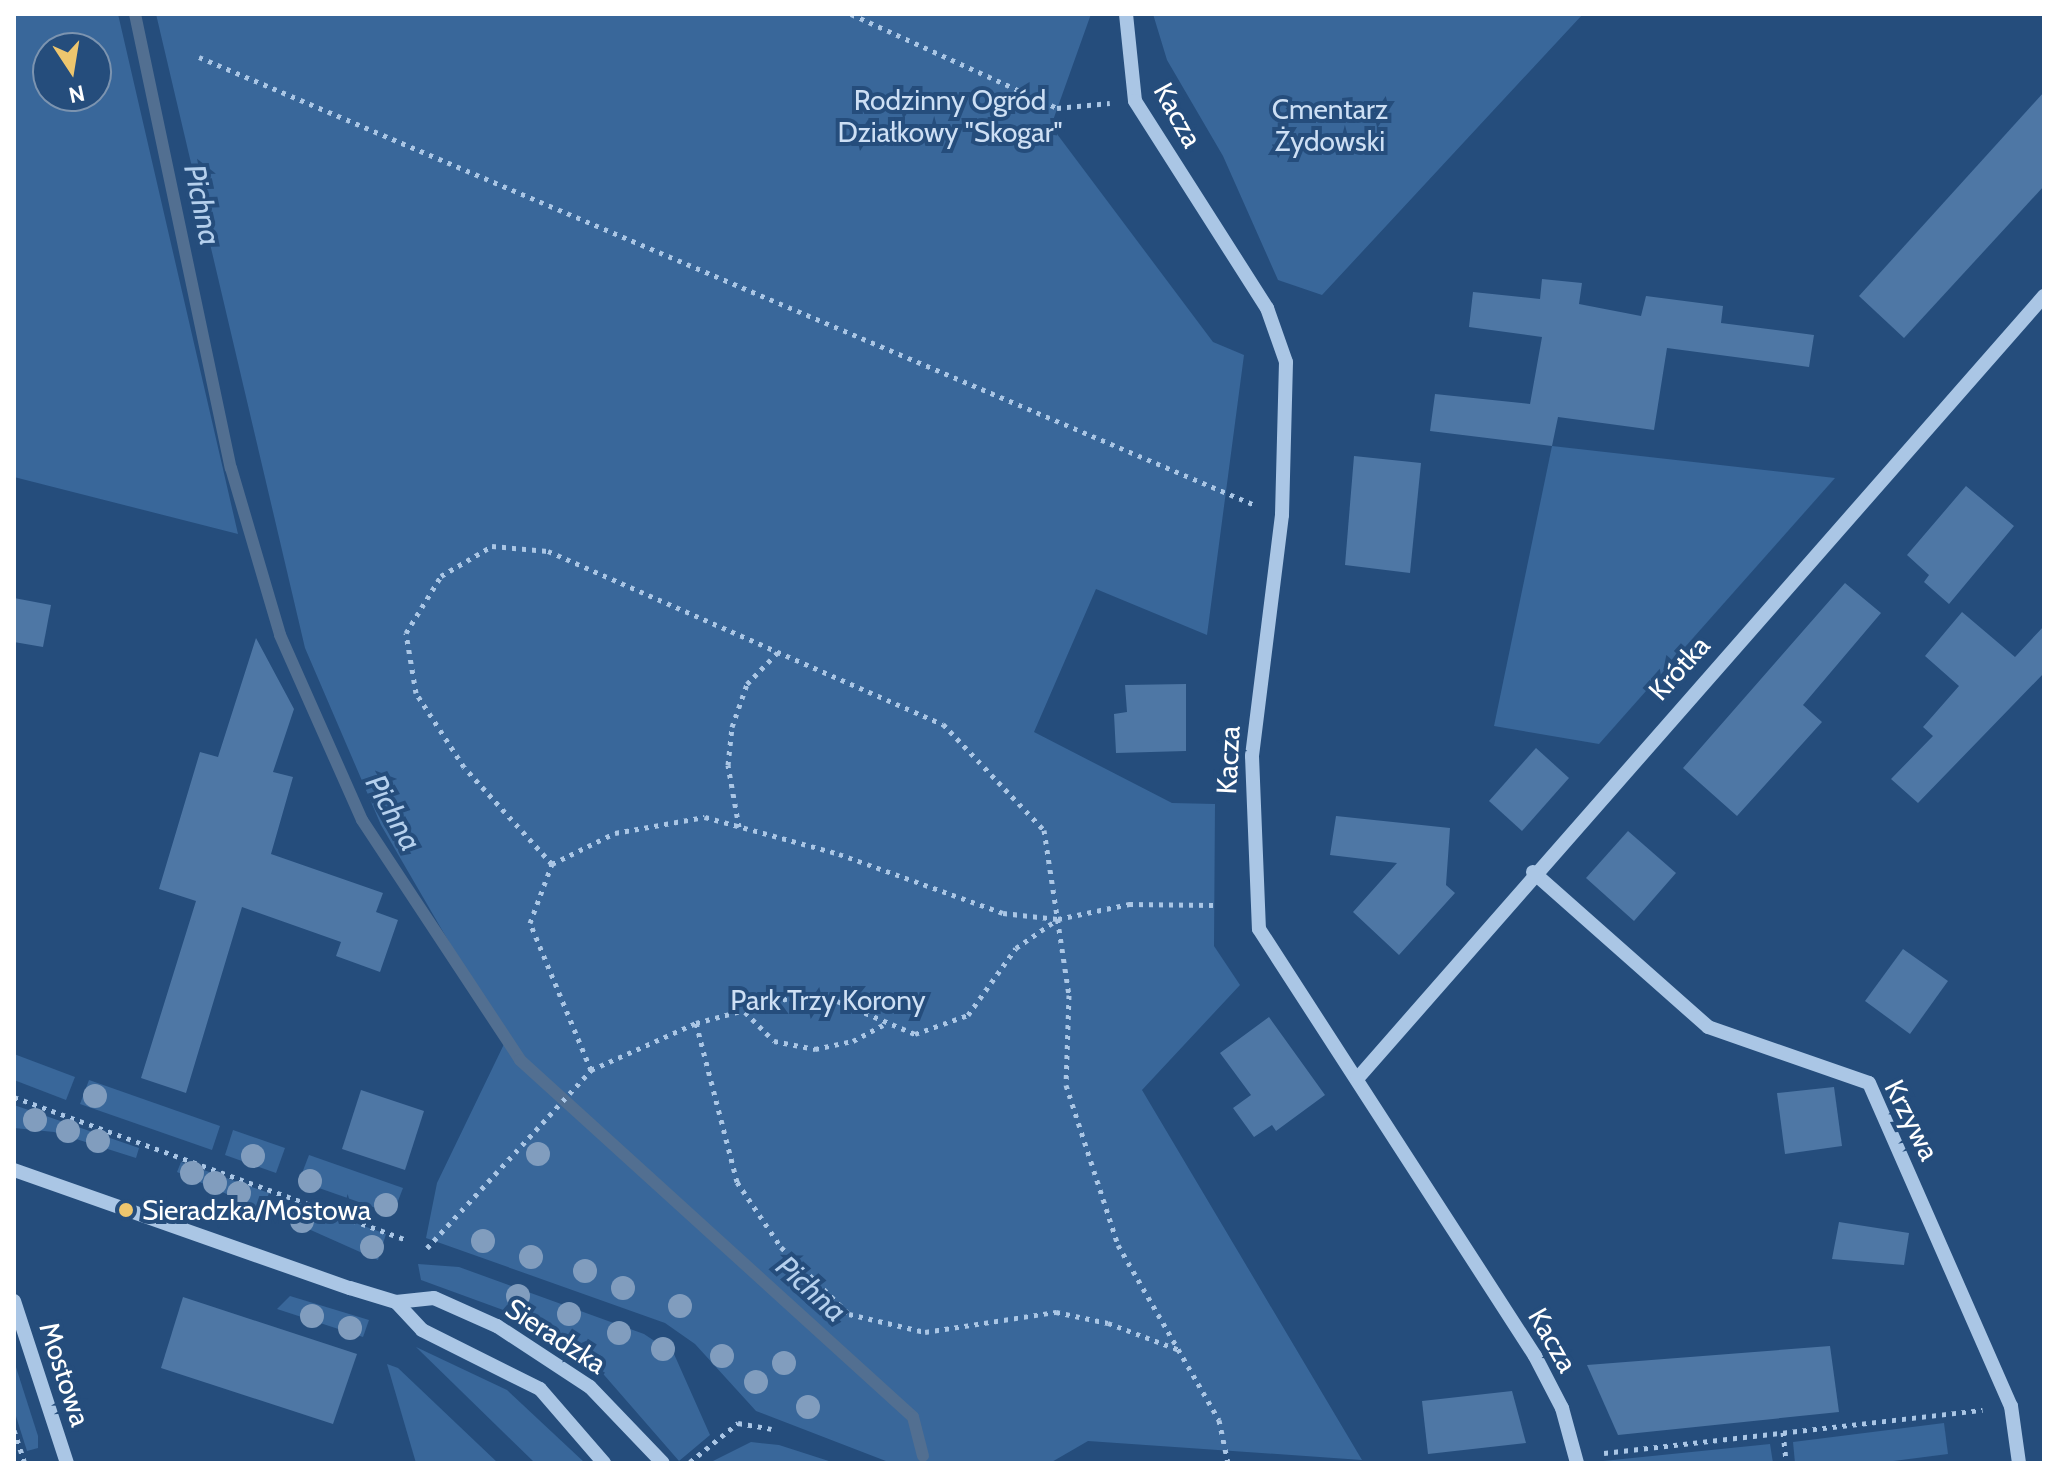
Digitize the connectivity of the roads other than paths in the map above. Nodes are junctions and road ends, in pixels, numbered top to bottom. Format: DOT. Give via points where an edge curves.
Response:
graph roads {
  1 [pos="1126,14"];
  2 [pos="2044,296"];
  3 [pos="1533,872"];
  4 [pos="1357,1079"];
  5 [pos="14,1170"];
  6 [pos="14,1301"];
  7 [pos="396,1302"];
  8 [pos="1576,1460"];
  9 [pos="67,1463"];
  10 [pos="604,1463"];
  11 [pos="663,1463"];
  12 [pos="2019,1463"];
  1 -- 4 [label="street, Kacza" via="1135,101 1267,308 1284,351 1289,389 1282,515 1252,756 1254,900 1259,929 1284,976"];
  2 -- 3 [label="street, Krótka"];
  3 -- 4 [label="street, Krótka"];
  3 -- 12 [label="street, Krzywa" via="1708,1027 1869,1083 2011,1406"];
  4 -- 8 [label="street, Kacza" via="1535,1356 1562,1408"];
  5 -- 7 [label="street, Sieradzka"];
  6 -- 9 [label="street, Mostowa"];
  7 -- 10 [label="street, Sieradzka" via="422,1330 540,1389"];
  7 -- 11 [label="street, Sieradzka" via="434,1298 535,1347 613,1407"];
}
